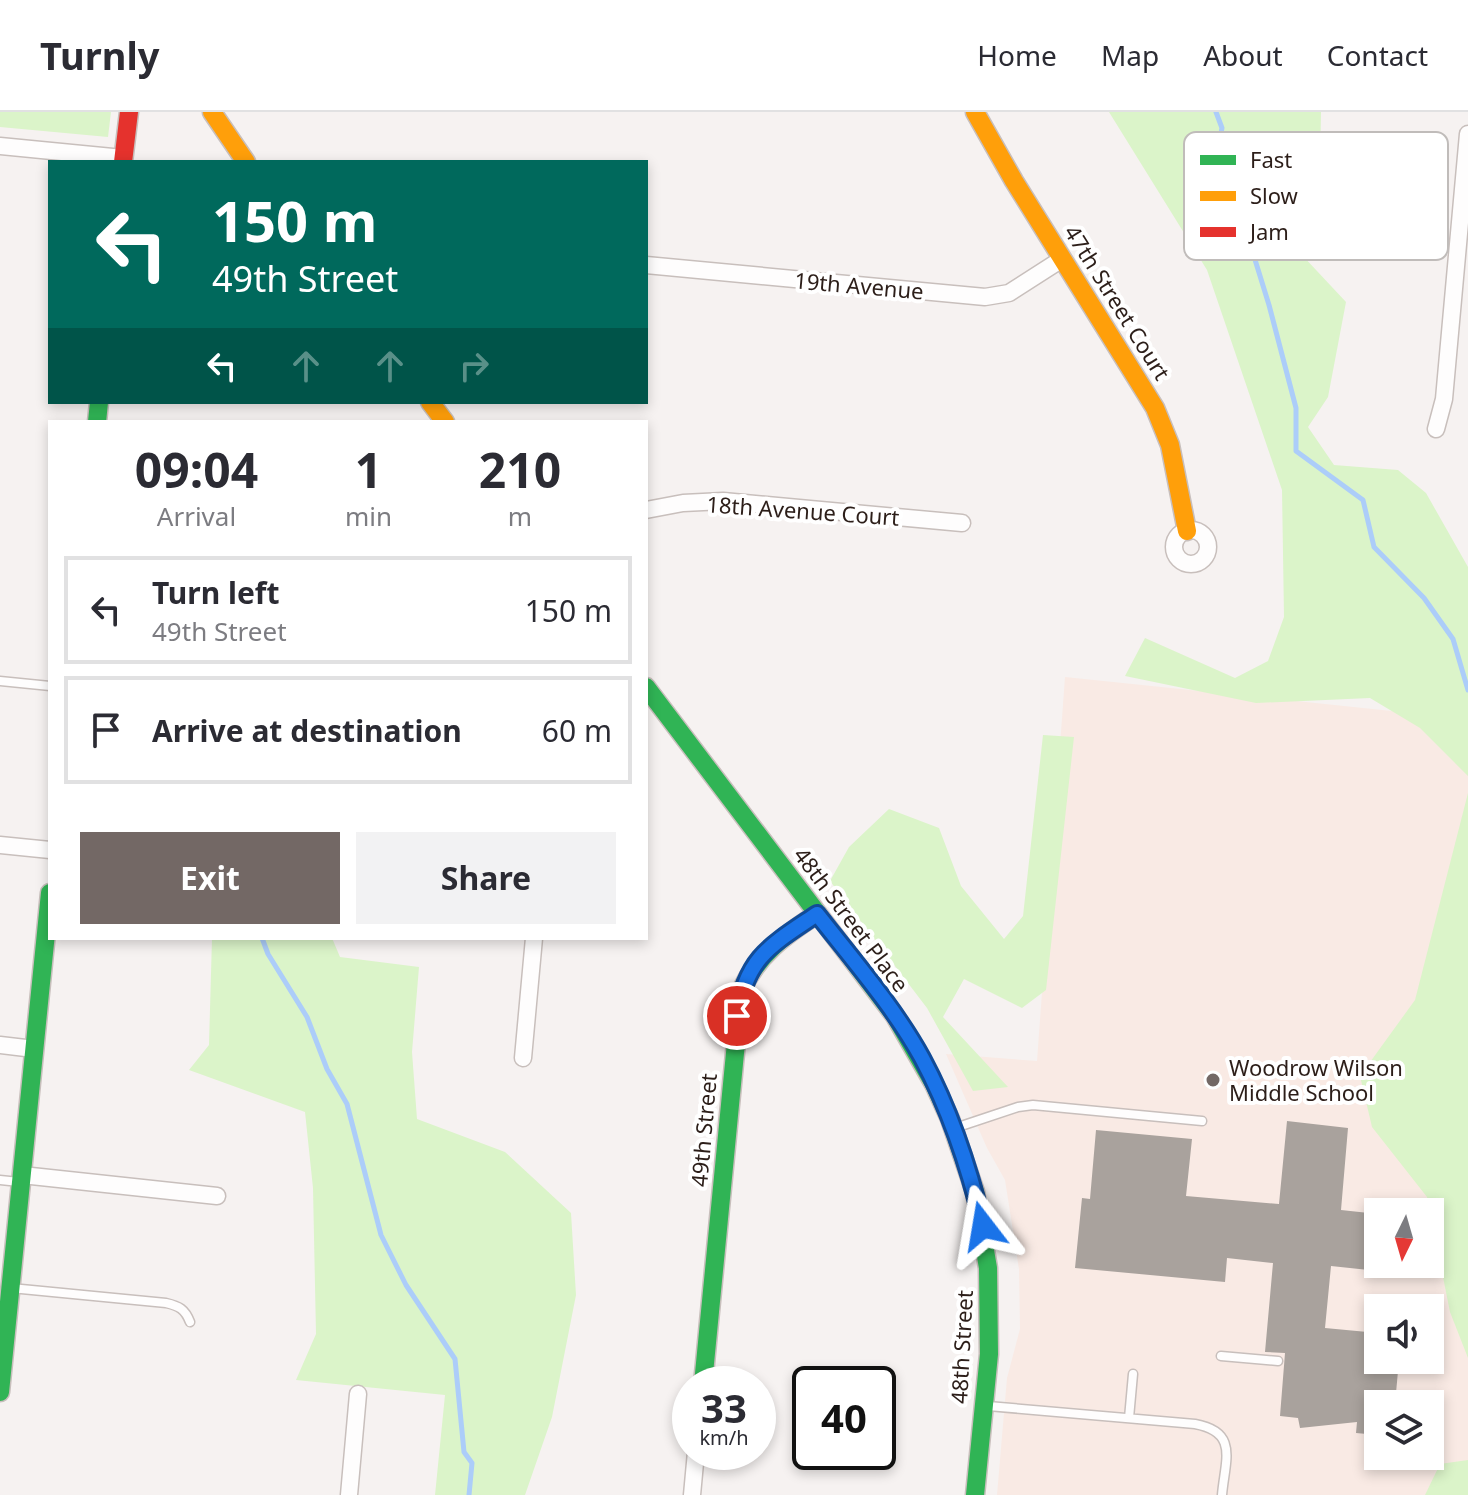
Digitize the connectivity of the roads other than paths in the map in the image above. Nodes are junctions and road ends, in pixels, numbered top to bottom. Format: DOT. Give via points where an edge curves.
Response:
graph roads {
  1 [pos="129,112"];
  2 [pos="212,112"];
  3 [pos="975,112"];
  4 [pos="1468,134"];
  5 [pos="0,146"];
  6 [pos="123,160"];
  7 [pos="245,160"];
  8 [pos="1062,259"];
  9 [pos="648,265"];
  10 [pos="1436,429"];
  11 [pos="648,510"];
  12 [pos="962,523"];
  13 [pos="1187,531"];
  14 [pos="0,681"];
  15 [pos="48,686"];
  16 [pos="648,690"];
  17 [pos="0,845"];
  18 [pos="48,850"];
  19 [pos="48,912"];
  20 [pos="817,914"];
  21 [pos="534,940"];
  22 [pos="0,1045"];
  23 [pos="34,1049"];
  24 [pos="523,1058"];
  25 [pos="1202,1121"];
  26 [pos="955,1128"];
  27 [pos="22,1178"];
  28 [pos="0,1180"];
  29 [pos="217,1196"];
  30 [pos="978,1202"];
  31 [pos="11,1288"];
  32 [pos="190,1322"];
  33 [pos="1221,1356"];
  34 [pos="1278,1361"];
  35 [pos="705,1366"];
  36 [pos="1133,1374"];
  37 [pos="0,1392"];
  38 [pos="358,1394"];
  39 [pos="983,1405"];
  40 [pos="1129,1418"];
  41 [pos="694,1470"];
  42 [pos="349,1495"];
  43 [pos="692,1495"];
  44 [pos="975,1495"];
  45 [pos="1222,1495"];
  1 -- 6 [label="street"];
  2 -- 7 [label="street"];
  3 -- 8 [label="street, 47th Street Court"];
  4 -- 10 [label="street" via="1444,399"];
  5 -- 6 [label="street"];
  8 -- 9 [label="street, 19th Avenue" via="998,297"];
  8 -- 13 [label="street, 47th Street Court" via="1155,408 1170,445"];
  11 -- 12 [label="street, 18th Avenue Court" via="723,501"];
  14 -- 15 [label="lane"];
  16 -- 20 [label="street, 48th Street Place"];
  17 -- 18 [label="street"];
  19 -- 23 [label="street"];
  20 -- 26 [label="street, 48th Street Place" via="913,1043"];
  20 -- 35 [label="street, 49th Street" via="764,953 741,991"];
  21 -- 24 [label="street"];
  22 -- 23 [label="street"];
  23 -- 27 [label="street"];
  25 -- 26 [label="lane" via="1033,1105"];
  26 -- 30 [label="street, 48th Street Place"];
  27 -- 28 [label="lane"];
  27 -- 29 [label="street"];
  27 -- 31 [label="street"];
  30 -- 39 [label="street, 48th Street" via="990,1306"];
  31 -- 32 [label="lane" via="166,1303 186,1312"];
  31 -- 37 [label="street"];
  33 -- 34 [label="lane"];
  36 -- 40 [label="lane"];
  38 -- 42 [label="street"];
  39 -- 40 [label="lane"];
  39 -- 44 [label="street, 48th Street"];
  40 -- 45 [label="lane" via="1195,1424 1222,1434"];
  41 -- 43 [label="street"];
}
